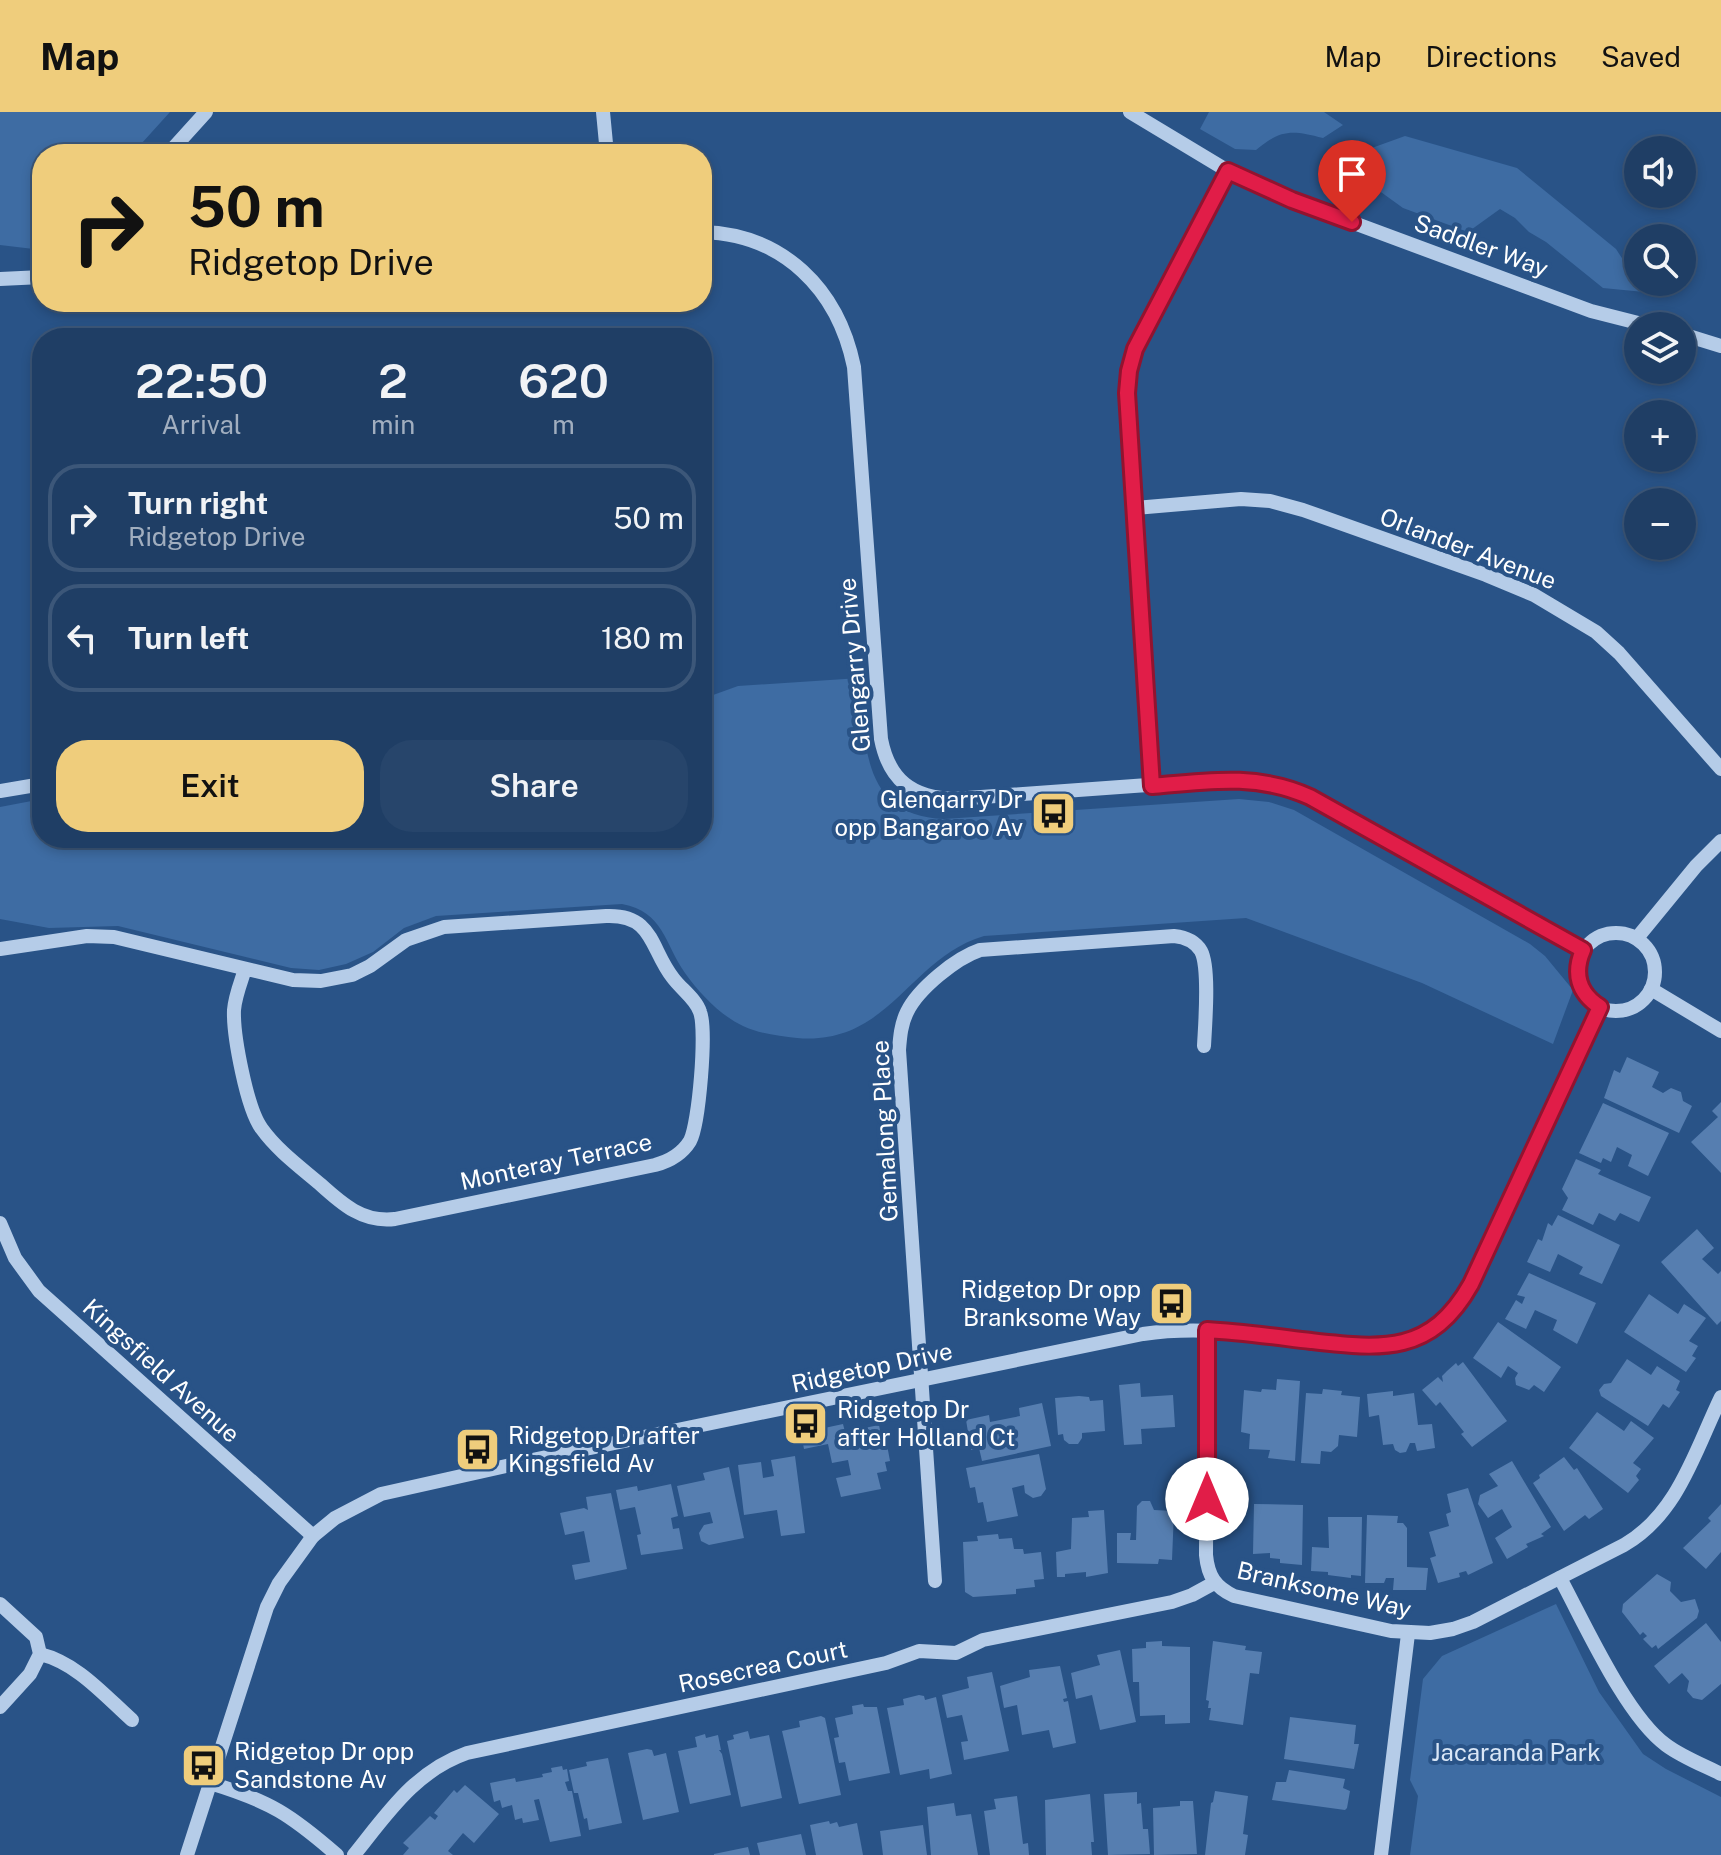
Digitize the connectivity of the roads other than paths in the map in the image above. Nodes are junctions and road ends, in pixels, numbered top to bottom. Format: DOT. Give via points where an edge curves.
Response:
graph roads {
  1 [pos="206,112"];
  2 [pos="603,112"];
  3 [pos="1130,112"];
  4 [pos="177,144"];
  5 [pos="606,144"];
  6 [pos="1228,171"];
  7 [pos="712,233"];
  8 [pos="32,277"];
  9 [pos="0,279"];
  10 [pos="1624,319"];
  11 [pos="1696,338"];
  12 [pos="1721,346"];
  13 [pos="1135,508"];
  14 [pos="1721,769"];
  15 [pos="32,786"];
  16 [pos="1152,786"];
  17 [pos="0,791"];
  18 [pos="1721,841"];
  19 [pos="1637,938"];
  20 [pos="0,949"];
  21 [pos="1583,950"];
  22 [pos="245,969"];
  23 [pos="1651,989"];
  24 [pos="1600,1007"];
  25 [pos="1721,1031"];
  26 [pos="1204,1046"];
  27 [pos="0,1223"];
  28 [pos="1207,1330"];
  29 [pos="922,1381"];
  30 [pos="1721,1397"];
  31 [pos="313,1536"];
  32 [pos="1560,1578"];
  33 [pos="935,1581"];
  34 [pos="1214,1583"];
  35 [pos="0,1604"];
  36 [pos="1408,1634"];
  37 [pos="40,1654"];
  38 [pos="0,1707"];
  39 [pos="132,1720"];
  40 [pos="1721,1774"];
  41 [pos="210,1783"];
  42 [pos="187,1855"];
  43 [pos="337,1855"];
  44 [pos="354,1855"];
  45 [pos="1381,1855"];
  1 -- 4 [label="street"];
  2 -- 5 [label="street"];
  3 -- 6 [label="street, Saddler Way"];
  6 -- 10 [label="street, Saddler Way" via="1292,200"];
  6 -- 13 [label="street" via="1143,333 1129,371"];
  7 -- 16 [label="street, Glengarry Drive" via="740,236 793,263 822,290 845,335 854,367 881,739 892,770 911,789 945,799"];
  8 -- 9 [label="street"];
  11 -- 12 [label="street"];
  13 -- 14 [label="street, Orlander Avenue" via="1270,501 1534,595 1596,632 1619,653"];
  13 -- 16 [label="street"];
  15 -- 17 [label="street"];
  16 -- 21 [label="street, Glengarry Drive" via="1238,780 1285,786"];
  18 -- 19 [label="street"];
  19 -- 21 [label="street" via="1608,933"];
  19 -- 23 [label="street" via="1652,955"];
  20 -- 22 [label="street, Monteray Terrace" via="95,936 123,938"];
  21 -- 24 [label="street" via="1578,983"];
  22 -- 22 [label="street, Monteray Terrace" via="293,980 333,980 362,971 406,940 444,927 606,916 630,919 648,932 668,973 700,1010 703,1032 694,1131 679,1154 661,1164 395,1219 364,1216 343,1205 292,1160 254,1118 234,1011"];
  23 -- 24 [label="street" via="1629,1009"];
  23 -- 25 [label="street"];
  24 -- 28 [label="street, Ridgetop Drive" via="1471,1284 1441,1322 1410,1340 1374,1347"];
  26 -- 29 [label="street, Gemalong Place" via="1203,959 1198,947 1179,936 980,950 956,961 916,998 902,1024 899,1050"];
  27 -- 31 [label="street, Kingsfield Avenue" via="15,1258 39,1291"];
  28 -- 29 [label="street, Ridgetop Drive" via="1143,1334"];
  28 -- 34 [label="street, Branksome Way" via="1206,1555"];
  29 -- 31 [label="street, Ridgetop Drive" via="381,1494"];
  29 -- 33 [label="street, Gemalong Place"];
  30 -- 32 [label="street, Branksome Way" via="1674,1497 1657,1521"];
  31 -- 41 [label="street, Ridgetop Drive" via="267,1607"];
  32 -- 36 [label="street, Branksome Way" via="1463,1626"];
  32 -- 40 [label="street" via="1646,1727 1666,1745"];
  34 -- 36 [label="street, Branksome Way" via="1234,1596"];
  34 -- 44 [label="street, Rosecrea Court" via="1172,1602 983,1640 956,1653 919,1651 886,1663 467,1753 419,1779"];
  35 -- 37 [label="street" via="36,1637"];
  36 -- 45 [label="street"];
  37 -- 38 [label="street" via="30,1674"];
  37 -- 39 [label="street" via="71,1666"];
  41 -- 42 [label="street, Ridgetop Drive"];
  41 -- 43 [label="street" via="286,1812"];
}
